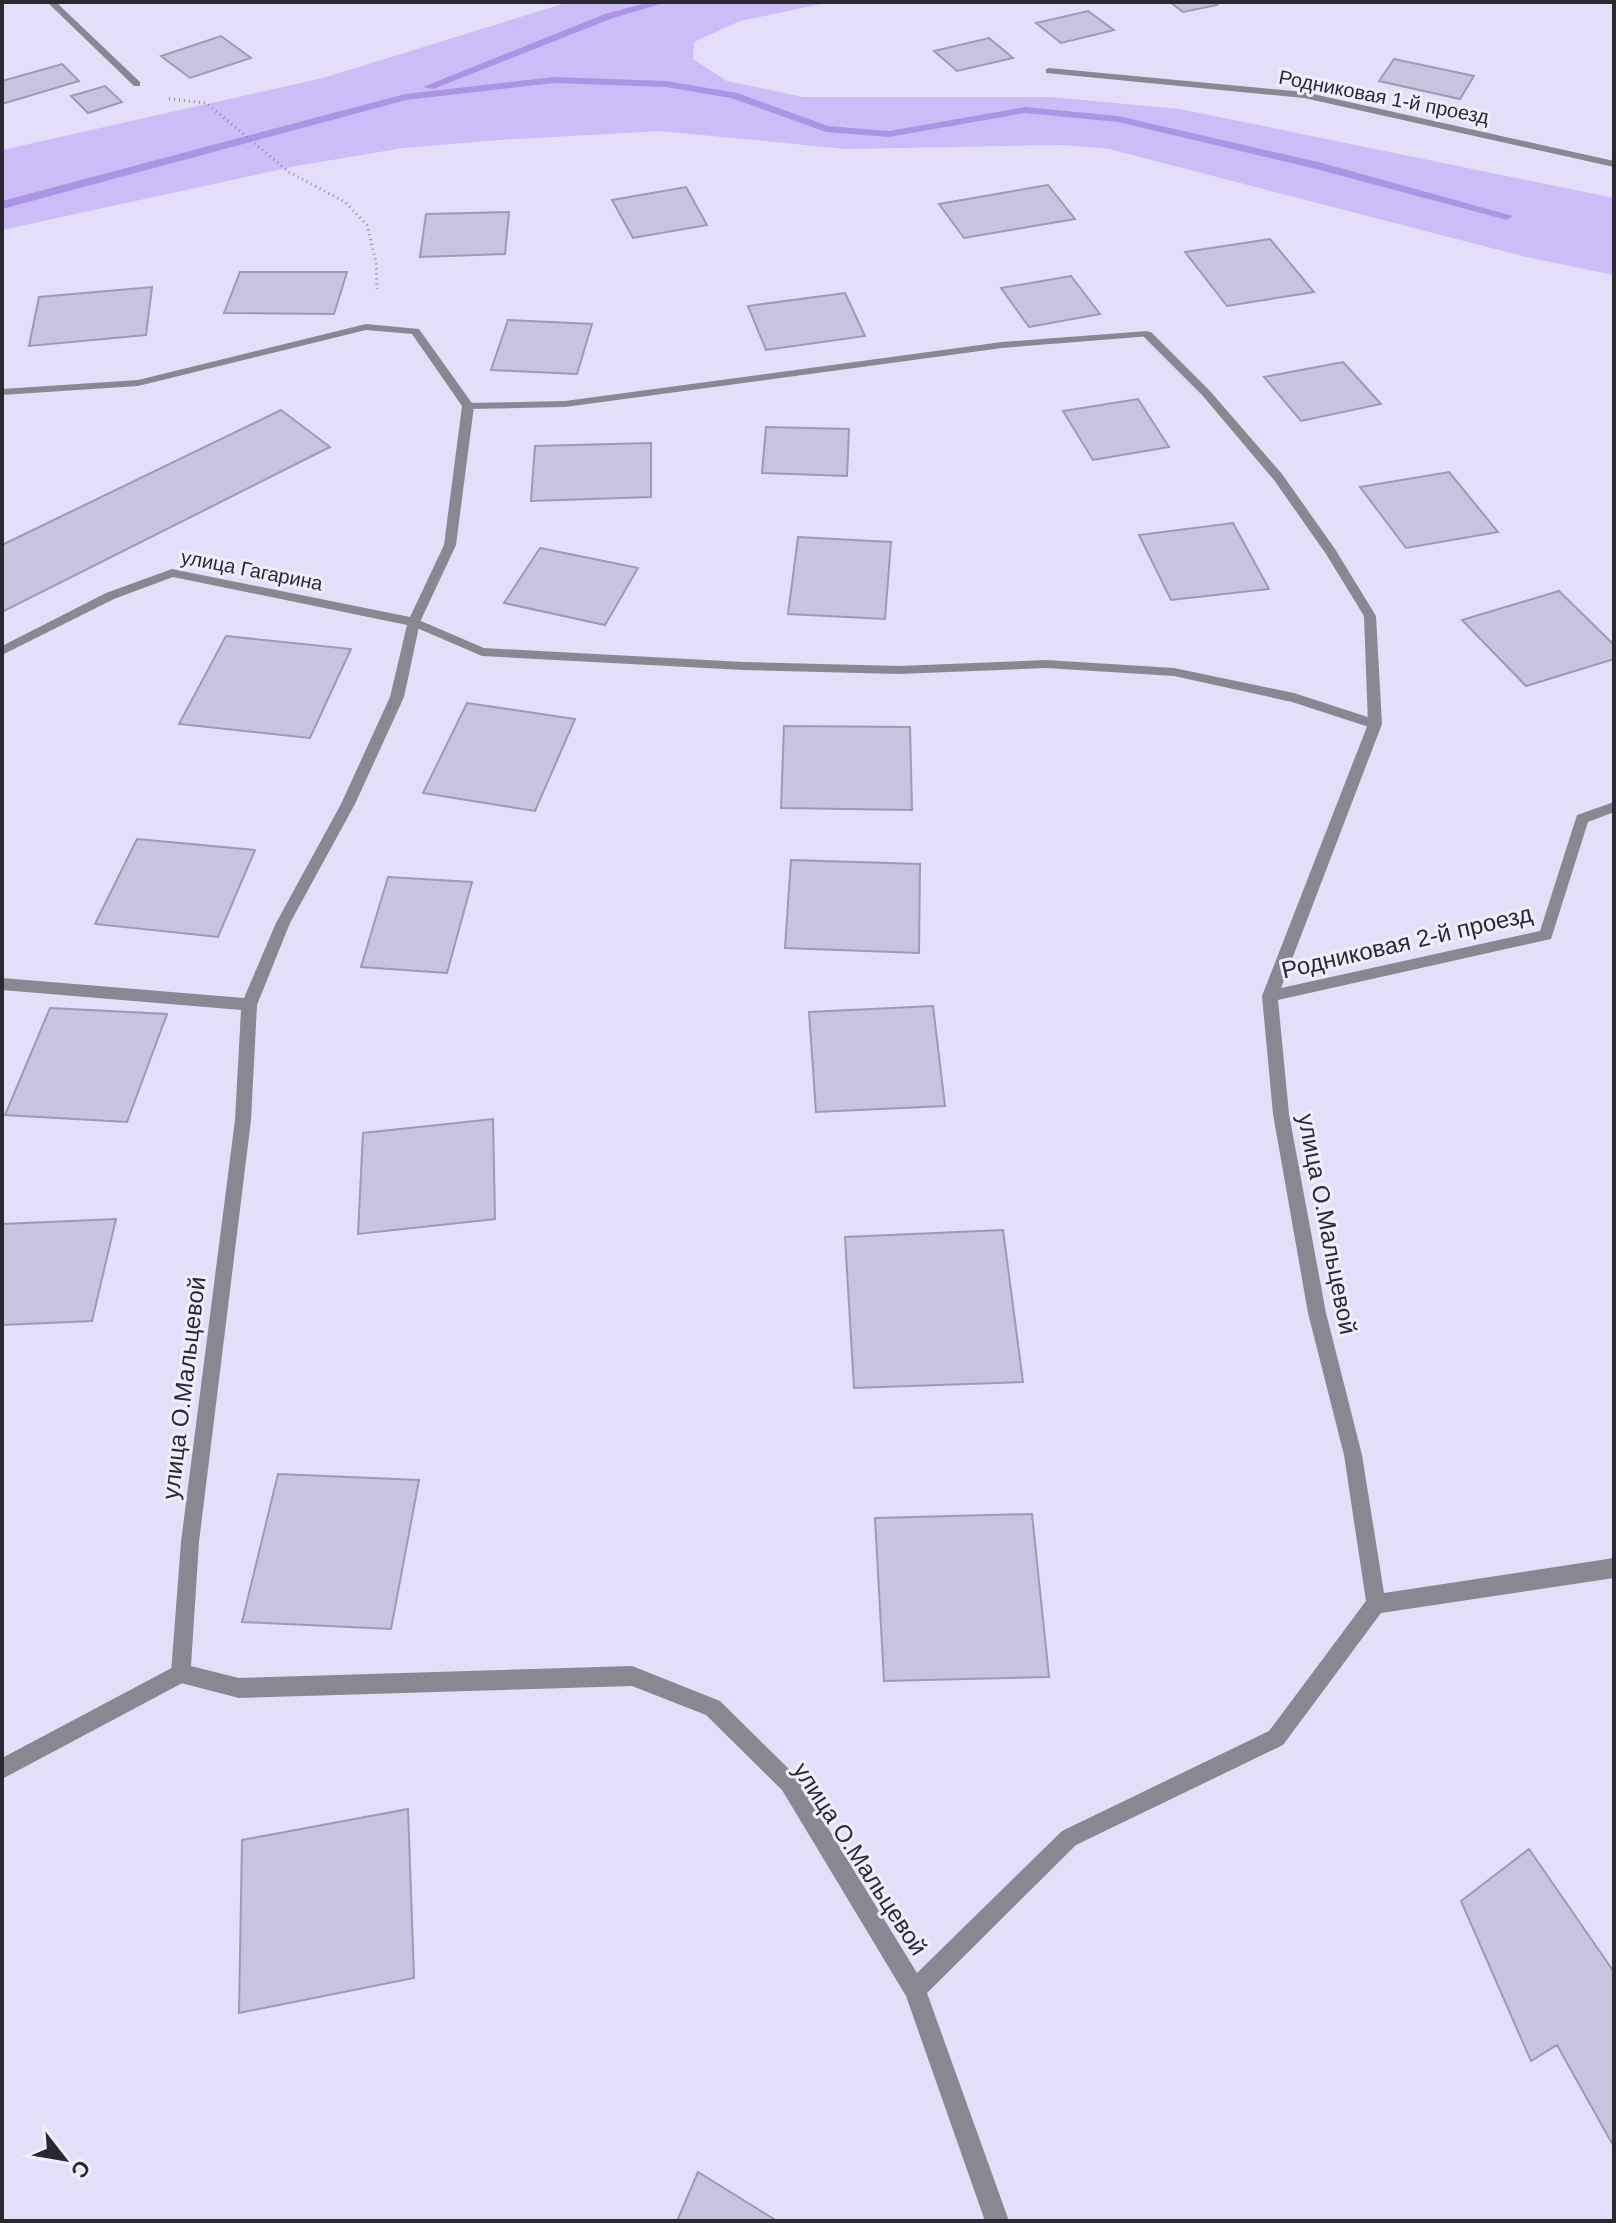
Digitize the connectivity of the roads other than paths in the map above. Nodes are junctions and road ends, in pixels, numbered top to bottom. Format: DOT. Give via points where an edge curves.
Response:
graph roads {
  1 [pos="51,2"];
  2 [pos="1049,71"];
  3 [pos="137,84"];
  4 [pos="1614,164"];
  5 [pos="2,392"];
  6 [pos="468,406"];
  7 [pos="414,622"];
  8 [pos="2,651"];
  9 [pos="1375,724"];
  10 [pos="1614,807"];
  11 [pos="2,984"];
  12 [pos="1270,996"];
  13 [pos="249,1005"];
  14 [pos="1614,1568"];
  15 [pos="1376,1604"];
  16 [pos="181,1673"];
  17 [pos="2,1769"];
  18 [pos="915,1990"];
  19 [pos="997,2221"];
  1 -- 3 [label="street"];
  2 -- 4 [label="street, Родниковая 1-й проезд" via="1304,95"];
  5 -- 6 [label="street" via="138,383 366,327 415,331"];
  6 -- 7 [label="street, улица О.Мальцевой" via="450,545"];
  6 -- 9 [label="street, улица О.Мальцевой" via="565,404 1002,345 1147,334 1278,477 1370,616"];
  7 -- 8 [label="street, улица Гагарина" via="172,573 110,596"];
  7 -- 9 [label="street, улица Гагарина" via="482,652 743,666 899,670 1046,664 1174,672 1294,698"];
  7 -- 13 [label="street, улица О.Мальцевой" via="397,697 348,804 283,923"];
  9 -- 12 [label="street, улица О.Мальцевой"];
  10 -- 12 [label="street, Родниковая 2-й проезд" via="1582,819 1546,935"];
  11 -- 13 [label="street"];
  12 -- 15 [label="street, улица О.Мальцевой" via="1281,1114 1317,1313 1353,1455"];
  13 -- 16 [label="street, улица О.Мальцевой" via="243,1120 190,1542"];
  14 -- 15 [label="street"];
  15 -- 18 [label="street, улица О.Мальцевой" via="1276,1738 1069,1838"];
  16 -- 17 [label="street"];
  16 -- 18 [label="street, улица О.Мальцевой" via="239,1688 632,1676 713,1708 789,1783"];
  18 -- 19 [label="street, улица О.Мальцевой"];
}
